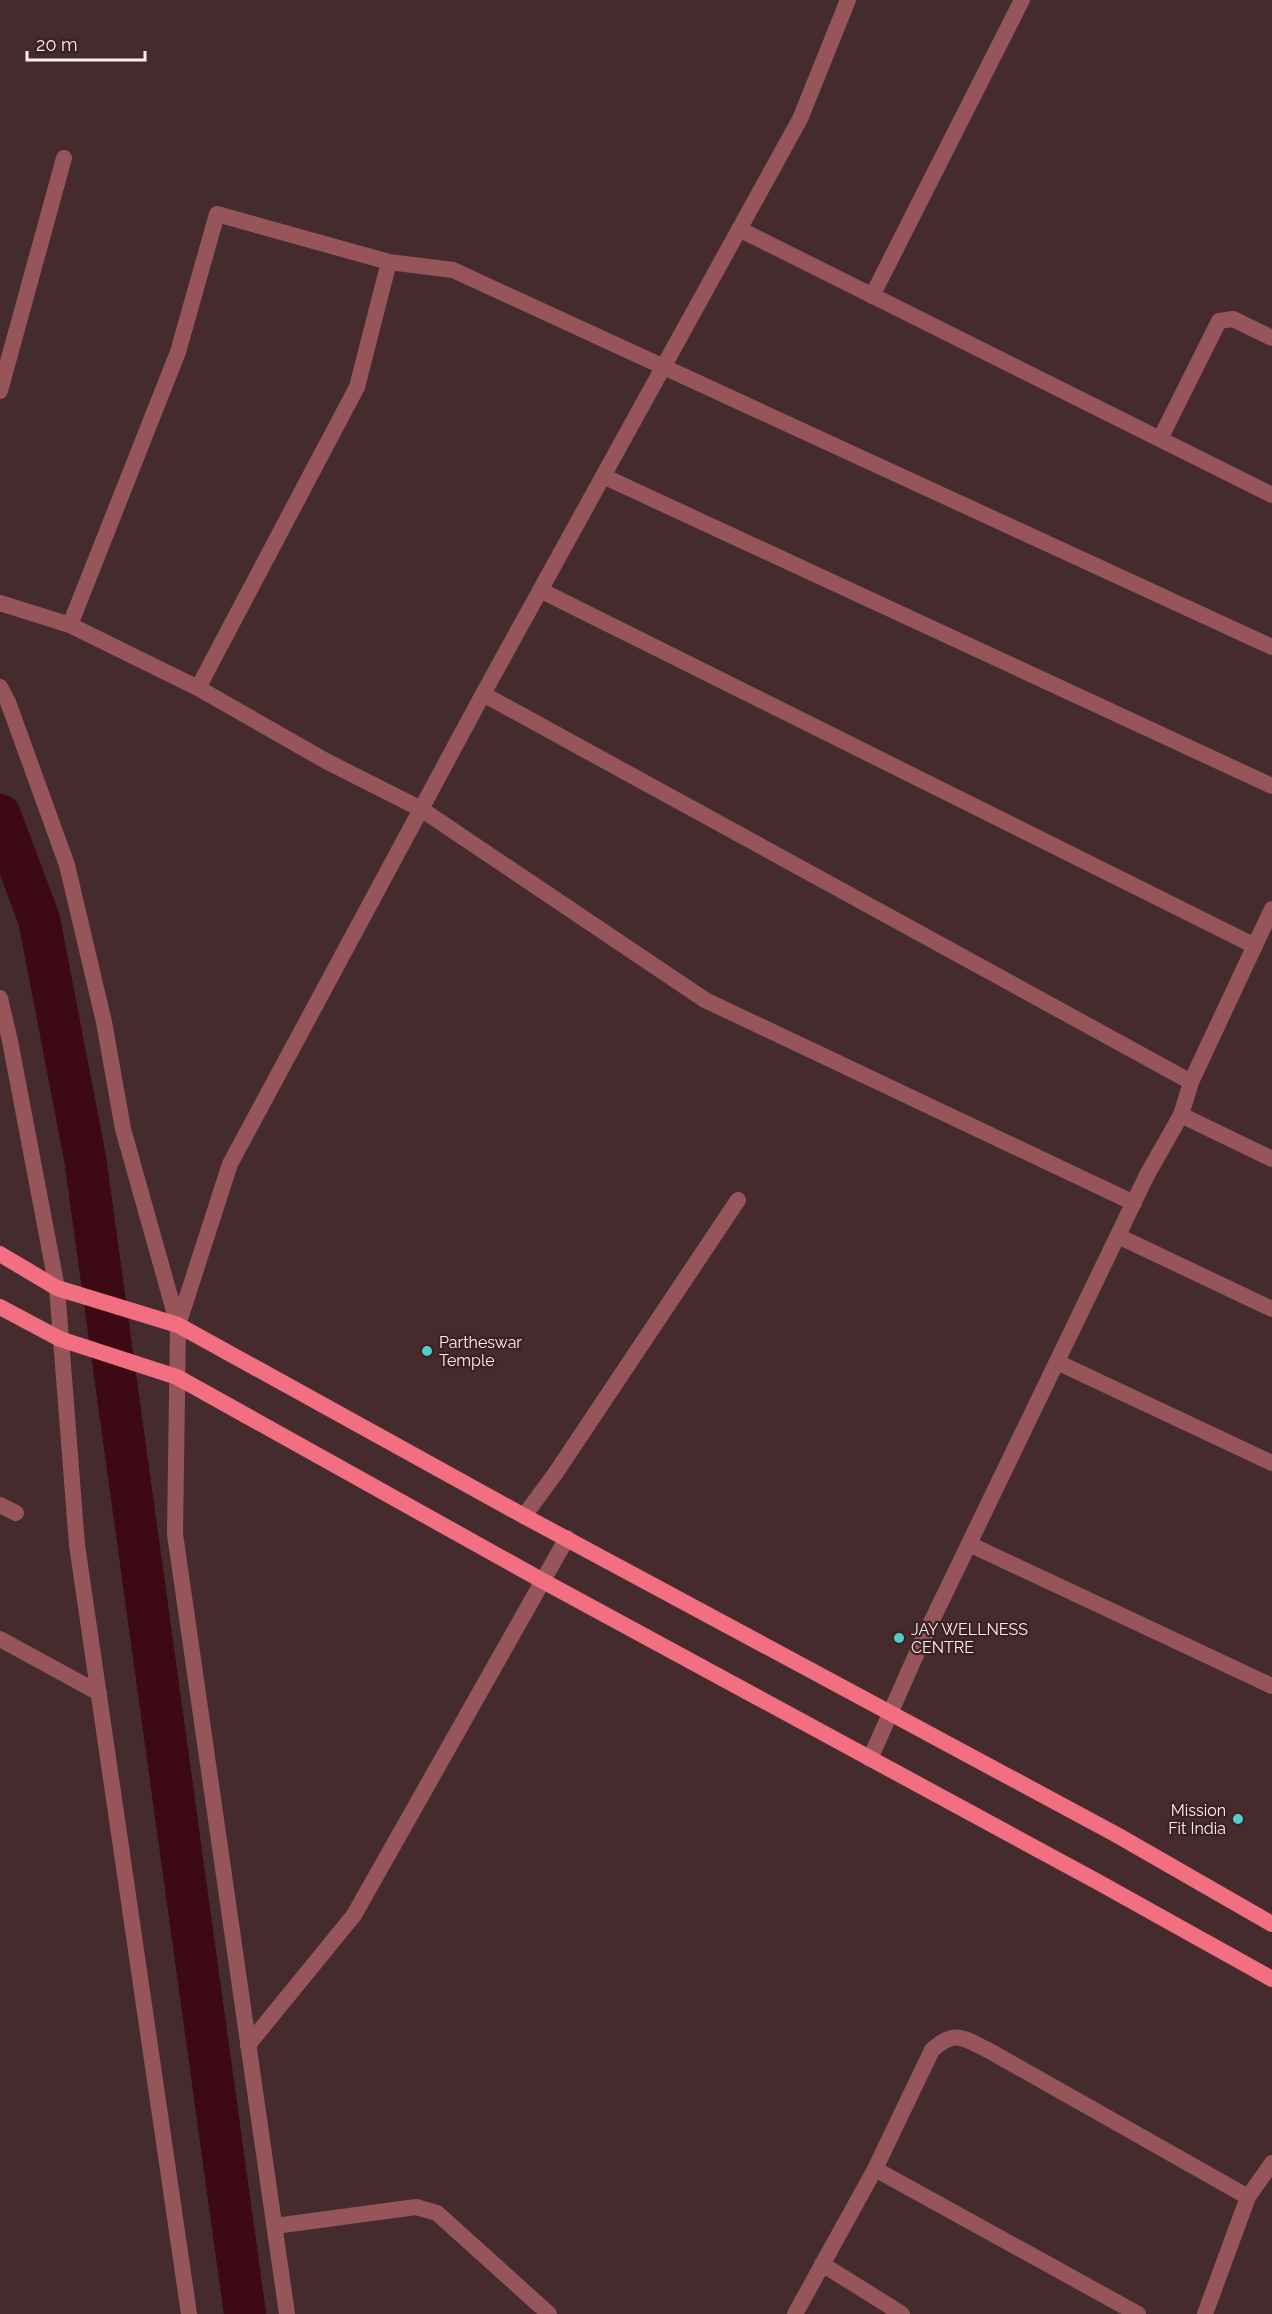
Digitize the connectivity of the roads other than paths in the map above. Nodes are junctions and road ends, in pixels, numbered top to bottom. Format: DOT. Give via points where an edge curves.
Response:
graph roads {
  1 [pos="848,0"];
  2 [pos="1022,0"];
  3 [pos="64,158"];
  4 [pos="739,229"];
  5 [pos="389,262"];
  6 [pos="872,296"];
  7 [pos="1272,339"];
  8 [pos="664,366"];
  9 [pos="0,391"];
  10 [pos="1160,439"];
  11 [pos="603,476"];
  12 [pos="1272,495"];
  13 [pos="540,590"];
  14 [pos="0,603"];
  15 [pos="70,625"];
  16 [pos="1272,647"];
  17 [pos="0,687"];
  18 [pos="198,688"];
  19 [pos="483,694"];
  20 [pos="1272,786"];
  21 [pos="421,809"];
  22 [pos="1272,909"];
  23 [pos="1255,946"];
  24 [pos="0,998"];
  25 [pos="5,1039"];
  26 [pos="1191,1082"];
  27 [pos="1181,1115"];
  28 [pos="1272,1159"];
  29 [pos="738,1200"];
  30 [pos="1134,1203"];
  31 [pos="1118,1236"];
  32 [pos="0,1254"];
  33 [pos="57,1287"];
  34 [pos="0,1306"];
  35 [pos="1272,1309"];
  36 [pos="178,1325"];
  37 [pos="60,1339"];
  38 [pos="1057,1362"];
  39 [pos="177,1377"];
  40 [pos="1272,1463"];
  41 [pos="0,1505"];
  42 [pos="16,1513"];
  43 [pos="524,1516"];
  44 [pos="567,1538"];
  45 [pos="969,1544"];
  46 [pos="543,1581"];
  47 [pos="0,1639"];
  48 [pos="1272,1686"];
  49 [pos="99,1693"];
  50 [pos="892,1713"];
  51 [pos="870,1759"];
  52 [pos="1272,1924"];
  53 [pos="1272,1979"];
  54 [pos="248,2045"];
  55 [pos="1272,2163"];
  56 [pos="875,2169"];
  57 [pos="1248,2197"];
  58 [pos="275,2226"];
  59 [pos="822,2264"];
  60 [pos="189,2314"];
  61 [pos="287,2314"];
  62 [pos="549,2314"];
  63 [pos="795,2314"];
  64 [pos="902,2314"];
  65 [pos="1138,2314"];
  66 [pos="1204,2314"];
  1 -- 4 [label="street" via="800,119"];
  2 -- 6 [label="street"];
  3 -- 9 [label="street"];
  4 -- 6 [label="street"];
  4 -- 8 [label="street"];
  5 -- 8 [label="street" via="453,270"];
  5 -- 15 [label="street" via="217,214 178,352"];
  5 -- 18 [label="street" via="357,387"];
  6 -- 10 [label="street"];
  7 -- 10 [label="street" via="1233,319 1219,321"];
  8 -- 11 [label="street"];
  8 -- 16 [label="street"];
  10 -- 12 [label="street"];
  11 -- 13 [label="street"];
  11 -- 20 [label="street"];
  13 -- 19 [label="street"];
  13 -- 23 [label="street"];
  14 -- 15 [label="street"];
  15 -- 18 [label="street"];
  17 -- 36 [label="street" via="67,865 104,1022 123,1130"];
  18 -- 21 [label="street"];
  19 -- 21 [label="street"];
  19 -- 26 [label="street"];
  21 -- 30 [label="street" via="705,1000"];
  21 -- 36 [label="street" via="230,1164"];
  22 -- 23 [label="street"];
  23 -- 26 [label="street"];
  24 -- 25 [label="street"];
  25 -- 33 [label="street"];
  26 -- 27 [label="street"];
  27 -- 28 [label="street"];
  27 -- 30 [label="street"];
  29 -- 43 [label="street"];
  30 -- 31 [label="street"];
  31 -- 35 [label="street"];
  31 -- 38 [label="street"];
  32 -- 33 [label="main road"];
  33 -- 36 [label="main road"];
  33 -- 37 [label="street"];
  34 -- 37 [label="main road"];
  36 -- 39 [label="street"];
  36 -- 43 [label="main road"];
  37 -- 39 [label="main road"];
  37 -- 49 [label="street" via="77,1545"];
  38 -- 40 [label="street"];
  38 -- 45 [label="street"];
  39 -- 46 [label="main road"];
  39 -- 54 [label="street" via="175,1534"];
  41 -- 42 [label="street"];
  43 -- 44 [label="main road"];
  44 -- 46 [label="street"];
  44 -- 50 [label="main road"];
  45 -- 48 [label="street"];
  45 -- 50 [label="street"];
  46 -- 51 [label="main road"];
  46 -- 54 [label="street" via="354,1915"];
  47 -- 49 [label="street"];
  49 -- 60 [label="street"];
  50 -- 51 [label="street"];
  50 -- 52 [label="main road"];
  51 -- 53 [label="main road"];
  54 -- 58 [label="street"];
  55 -- 57 [label="street"];
  56 -- 57 [label="street" via="932,2050 944,2039 960,2037"];
  56 -- 59 [label="street"];
  56 -- 65 [label="street"];
  57 -- 66 [label="street"];
  58 -- 61 [label="street"];
  58 -- 62 [label="street" via="416,2207 437,2213"];
  59 -- 63 [label="street"];
  59 -- 64 [label="street"];
}
